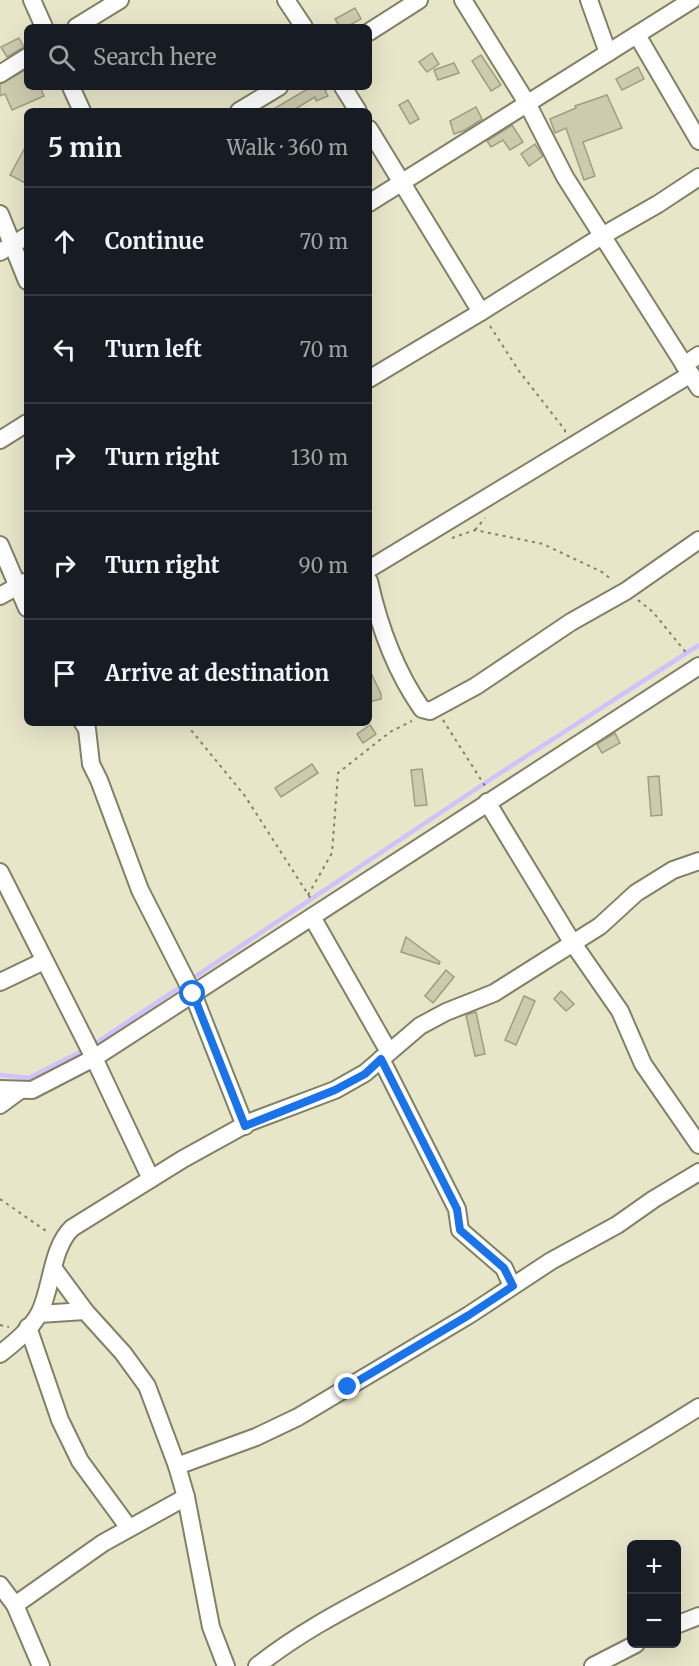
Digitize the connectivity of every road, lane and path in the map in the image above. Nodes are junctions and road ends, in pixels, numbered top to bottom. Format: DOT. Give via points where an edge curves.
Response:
graph roads {
  1 [pos="32,0"];
  2 [pos="120,0"];
  3 [pos="286,0"];
  4 [pos="419,0"];
  5 [pos="463,0"];
  6 [pos="589,0"];
  7 [pos="692,0"];
  8 [pos="43,24"];
  9 [pos="81,24"];
  10 [pos="302,24"];
  11 [pos="372,30"];
  12 [pos="637,35"];
  13 [pos="608,53"];
  14 [pos="24,59"];
  15 [pos="0,74"];
  16 [pos="72,90"];
  17 [pos="274,90"];
  18 [pos="345,90"];
  19 [pos="526,103"];
  20 [pos="81,108"];
  21 [pos="244,108"];
  22 [pos="356,108"];
  23 [pos="372,134"];
  24 [pos="699,141"];
  25 [pos="699,177"];
  26 [pos="402,183"];
  27 [pos="372,201"];
  28 [pos="0,214"];
  29 [pos="602,236"];
  30 [pos="24,238"];
  31 [pos="6,249"];
  32 [pos="24,276"];
  33 [pos="481,312"];
  34 [pos="699,355"];
  35 [pos="691,376"];
  36 [pos="372,378"];
  37 [pos="24,425"];
  38 [pos="0,440"];
  39 [pos="566,450"];
  40 [pos="486,517"];
  41 [pos="476,530"];
  42 [pos="447,540"];
  43 [pos="699,540"];
  44 [pos="0,545"];
  45 [pos="372,567"];
  46 [pos="22,584"];
  47 [pos="626,591"];
  48 [pos="372,593"];
  49 [pos="0,596"];
  50 [pos="684,650"];
  51 [pos="699,666"];
  52 [pos="433,710"];
  53 [pos="85,726"];
  54 [pos="192,726"];
  55 [pos="481,781"];
  56 [pos="487,802"];
  57 [pos="699,861"];
  58 [pos="0,872"];
  59 [pos="312,917"];
  60 [pos="573,942"];
  61 [pos="44,961"];
  62 [pos="0,982"];
  63 [pos="193,994"];
  64 [pos="385,1055"];
  65 [pos="94,1058"];
  66 [pos="0,1089"];
  67 [pos="19,1091"];
  68 [pos="0,1104"];
  69 [pos="245,1126"];
  70 [pos="699,1145"];
  71 [pos="699,1172"];
  72 [pos="151,1179"];
  73 [pos="0,1199"];
  74 [pos="59,1252"];
  75 [pos="54,1269"];
  76 [pos="513,1286"];
  77 [pos="86,1311"];
  78 [pos="34,1321"];
  79 [pos="0,1354"];
  80 [pos="699,1407"];
  81 [pos="177,1466"];
  82 [pos="186,1497"];
  83 [pos="129,1528"];
  84 [pos="0,1585"];
  85 [pos="15,1605"];
  86 [pos="699,1616"];
  87 [pos="681,1623"];
  88 [pos="628,1648"];
  89 [pos="41,1666"];
  90 [pos="226,1666"];
  91 [pos="257,1666"];
  92 [pos="593,1666"];
  1 -- 8 [label="street"];
  2 -- 9 [label="street"];
  3 -- 10 [label="street"];
  4 -- 11 [label="street"];
  5 -- 19 [label="street"];
  6 -- 13 [label="street"];
  7 -- 12 [label="street"];
  12 -- 13 [label="street"];
  12 -- 24 [label="street"];
  13 -- 19 [label="street"];
  14 -- 15 [label="street"];
  16 -- 20 [label="street"];
  17 -- 21 [label="street"];
  18 -- 22 [label="street"];
  19 -- 26 [label="street"];
  19 -- 29 [label="street"];
  23 -- 26 [label="street"];
  25 -- 29 [label="street"];
  26 -- 27 [label="street"];
  26 -- 33 [label="street"];
  28 -- 31 [label="street"];
  29 -- 33 [label="street"];
  29 -- 35 [label="street"];
  30 -- 31 [label="street"];
  31 -- 32 [label="street"];
  33 -- 36 [label="street"];
  33 -- 39 [label="path" via="564,430"];
  34 -- 35 [label="street"];
  35 -- 39 [label="street"];
  37 -- 38 [label="street"];
  39 -- 45 [label="street"];
  40 -- 41 [label="path"];
  41 -- 42 [label="path"];
  41 -- 47 [label="path" via="543,544 603,572"];
  43 -- 47 [label="street"];
  44 -- 46 [label="street"];
  46 -- 49 [label="street"];
  47 -- 50 [label="path" via="653,612"];
  47 -- 52 [label="street"];
  48 -- 52 [label="street" via="379,621 416,701 422,709"];
  51 -- 56 [label="street"];
  52 -- 54 [label="path" via="390,732 338,773 332,853 308,894 245,796"];
  52 -- 55 [label="path"];
  53 -- 63 [label="street" via="91,764 140,890"];
  56 -- 59 [label="street"];
  56 -- 60 [label="street"];
  57 -- 60 [label="street" via="673,870 636,893 600,926"];
  58 -- 61 [label="street"];
  59 -- 63 [label="street"];
  59 -- 64 [label="street"];
  60 -- 64 [label="street" via="494,993 420,1026"];
  60 -- 70 [label="street" via="620,1011 643,1064"];
  61 -- 62 [label="street"];
  61 -- 65 [label="street"];
  63 -- 65 [label="street"];
  63 -- 69 [label="street"];
  64 -- 69 [label="street" via="365,1074 335,1090"];
  64 -- 76 [label="street" via="457,1209 460,1230 504,1268"];
  65 -- 67 [label="street" via="43,1086"];
  65 -- 72 [label="street"];
  66 -- 67 [label="street"];
  67 -- 68 [label="street"];
  69 -- 72 [label="street"];
  71 -- 76 [label="street"];
  72 -- 74 [label="street" via="72,1228 65,1234"];
  73 -- 74 [label="path" via="48,1230"];
  74 -- 75 [label="street"];
  75 -- 77 [label="street"];
  75 -- 78 [label="street"];
  76 -- 81 [label="street" via="298,1417"];
  77 -- 78 [label="street"];
  77 -- 81 [label="street" via="147,1386"];
  78 -- 79 [label="street"];
  78 -- 83 [label="street" via="60,1420 80,1461"];
  80 -- 91 [label="street" via="431,1563 312,1626"];
  81 -- 82 [label="street"];
  82 -- 83 [label="street"];
  82 -- 90 [label="street" via="211,1627"];
  83 -- 85 [label="street"];
  84 -- 85 [label="street"];
  85 -- 89 [label="street"];
  86 -- 87 [label="street"];
  88 -- 92 [label="street"];
}
